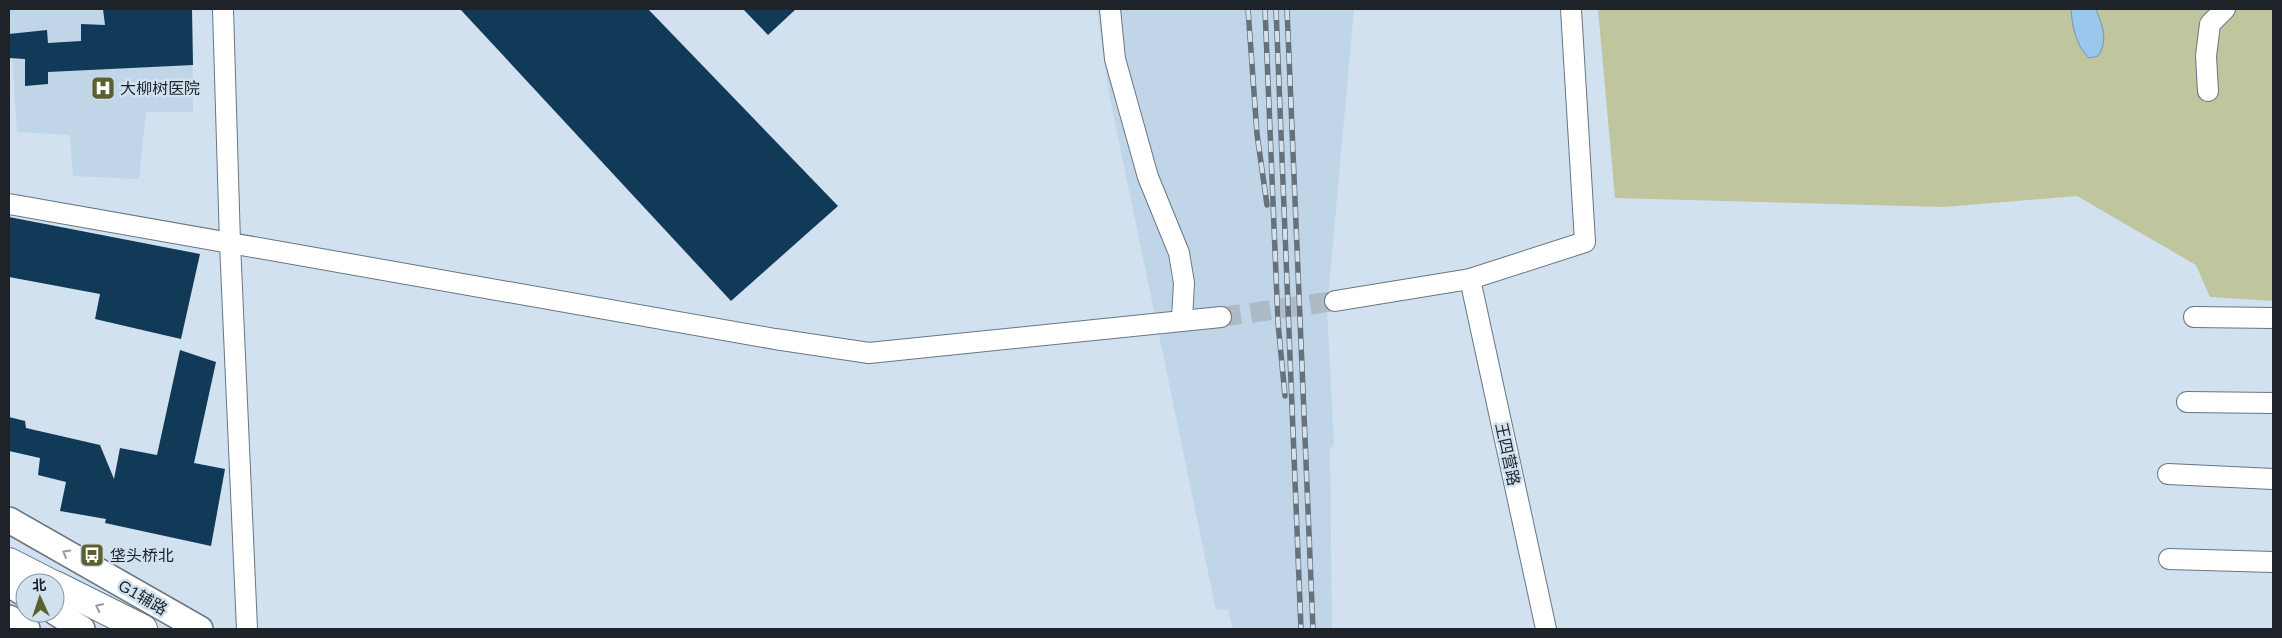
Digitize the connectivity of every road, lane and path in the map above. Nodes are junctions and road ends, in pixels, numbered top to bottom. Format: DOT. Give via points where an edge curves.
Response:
graph roads {
  1 [pos="223,9"];
  2 [pos="1110,9"];
  3 [pos="1571,9"];
  4 [pos="2225,9"];
  5 [pos="2208,91"];
  6 [pos="9,204"];
  7 [pos="230,243"];
  8 [pos="1470,279"];
  9 [pos="1335,301"];
  10 [pos="1221,317"];
  11 [pos="2194,317"];
  12 [pos="2273,318"];
  13 [pos="1182,319"];
  14 [pos="2187,402"];
  15 [pos="2273,403"];
  16 [pos="2168,474"];
  17 [pos="2273,479"];
  18 [pos="9,520"];
  19 [pos="2169,559"];
  20 [pos="9,562"];
  21 [pos="2273,562"];
  22 [pos="30,573"];
  23 [pos="65,590"];
  24 [pos="9,618"];
  25 [pos="65,618"];
  26 [pos="28,629"];
  27 [pos="82,629"];
  28 [pos="143,629"];
  29 [pos="200,629"];
  30 [pos="247,629"];
  31 [pos="1546,629"];
  1 -- 7 [label="street"];
  2 -- 13 [label="street" via="1115,59 1148,177 1179,253 1184,283"];
  3 -- 8 [label="street" via="1585,242"];
  4 -- 5 [label="street" via="2210,24 2206,56"];
  6 -- 7 [label="street"];
  7 -- 13 [label="street" via="765,338 870,353"];
  7 -- 30 [label="street"];
  8 -- 9 [label="street"];
  8 -- 31 [label="street, 王四营路"];
  10 -- 13 [label="street"];
  11 -- 12 [label="street"];
  14 -- 15 [label="street"];
  16 -- 17 [label="street"];
  29 -- 18 [label="main road, G1辅路, one-way"];
  19 -- 21 [label="street"];
  20 -- 22 [label="highway"];
  28 -- 23 [label="highway, one-way"];
  24 -- 26 [label="main road"];
  25 -- 27 [label="main road"];
}
